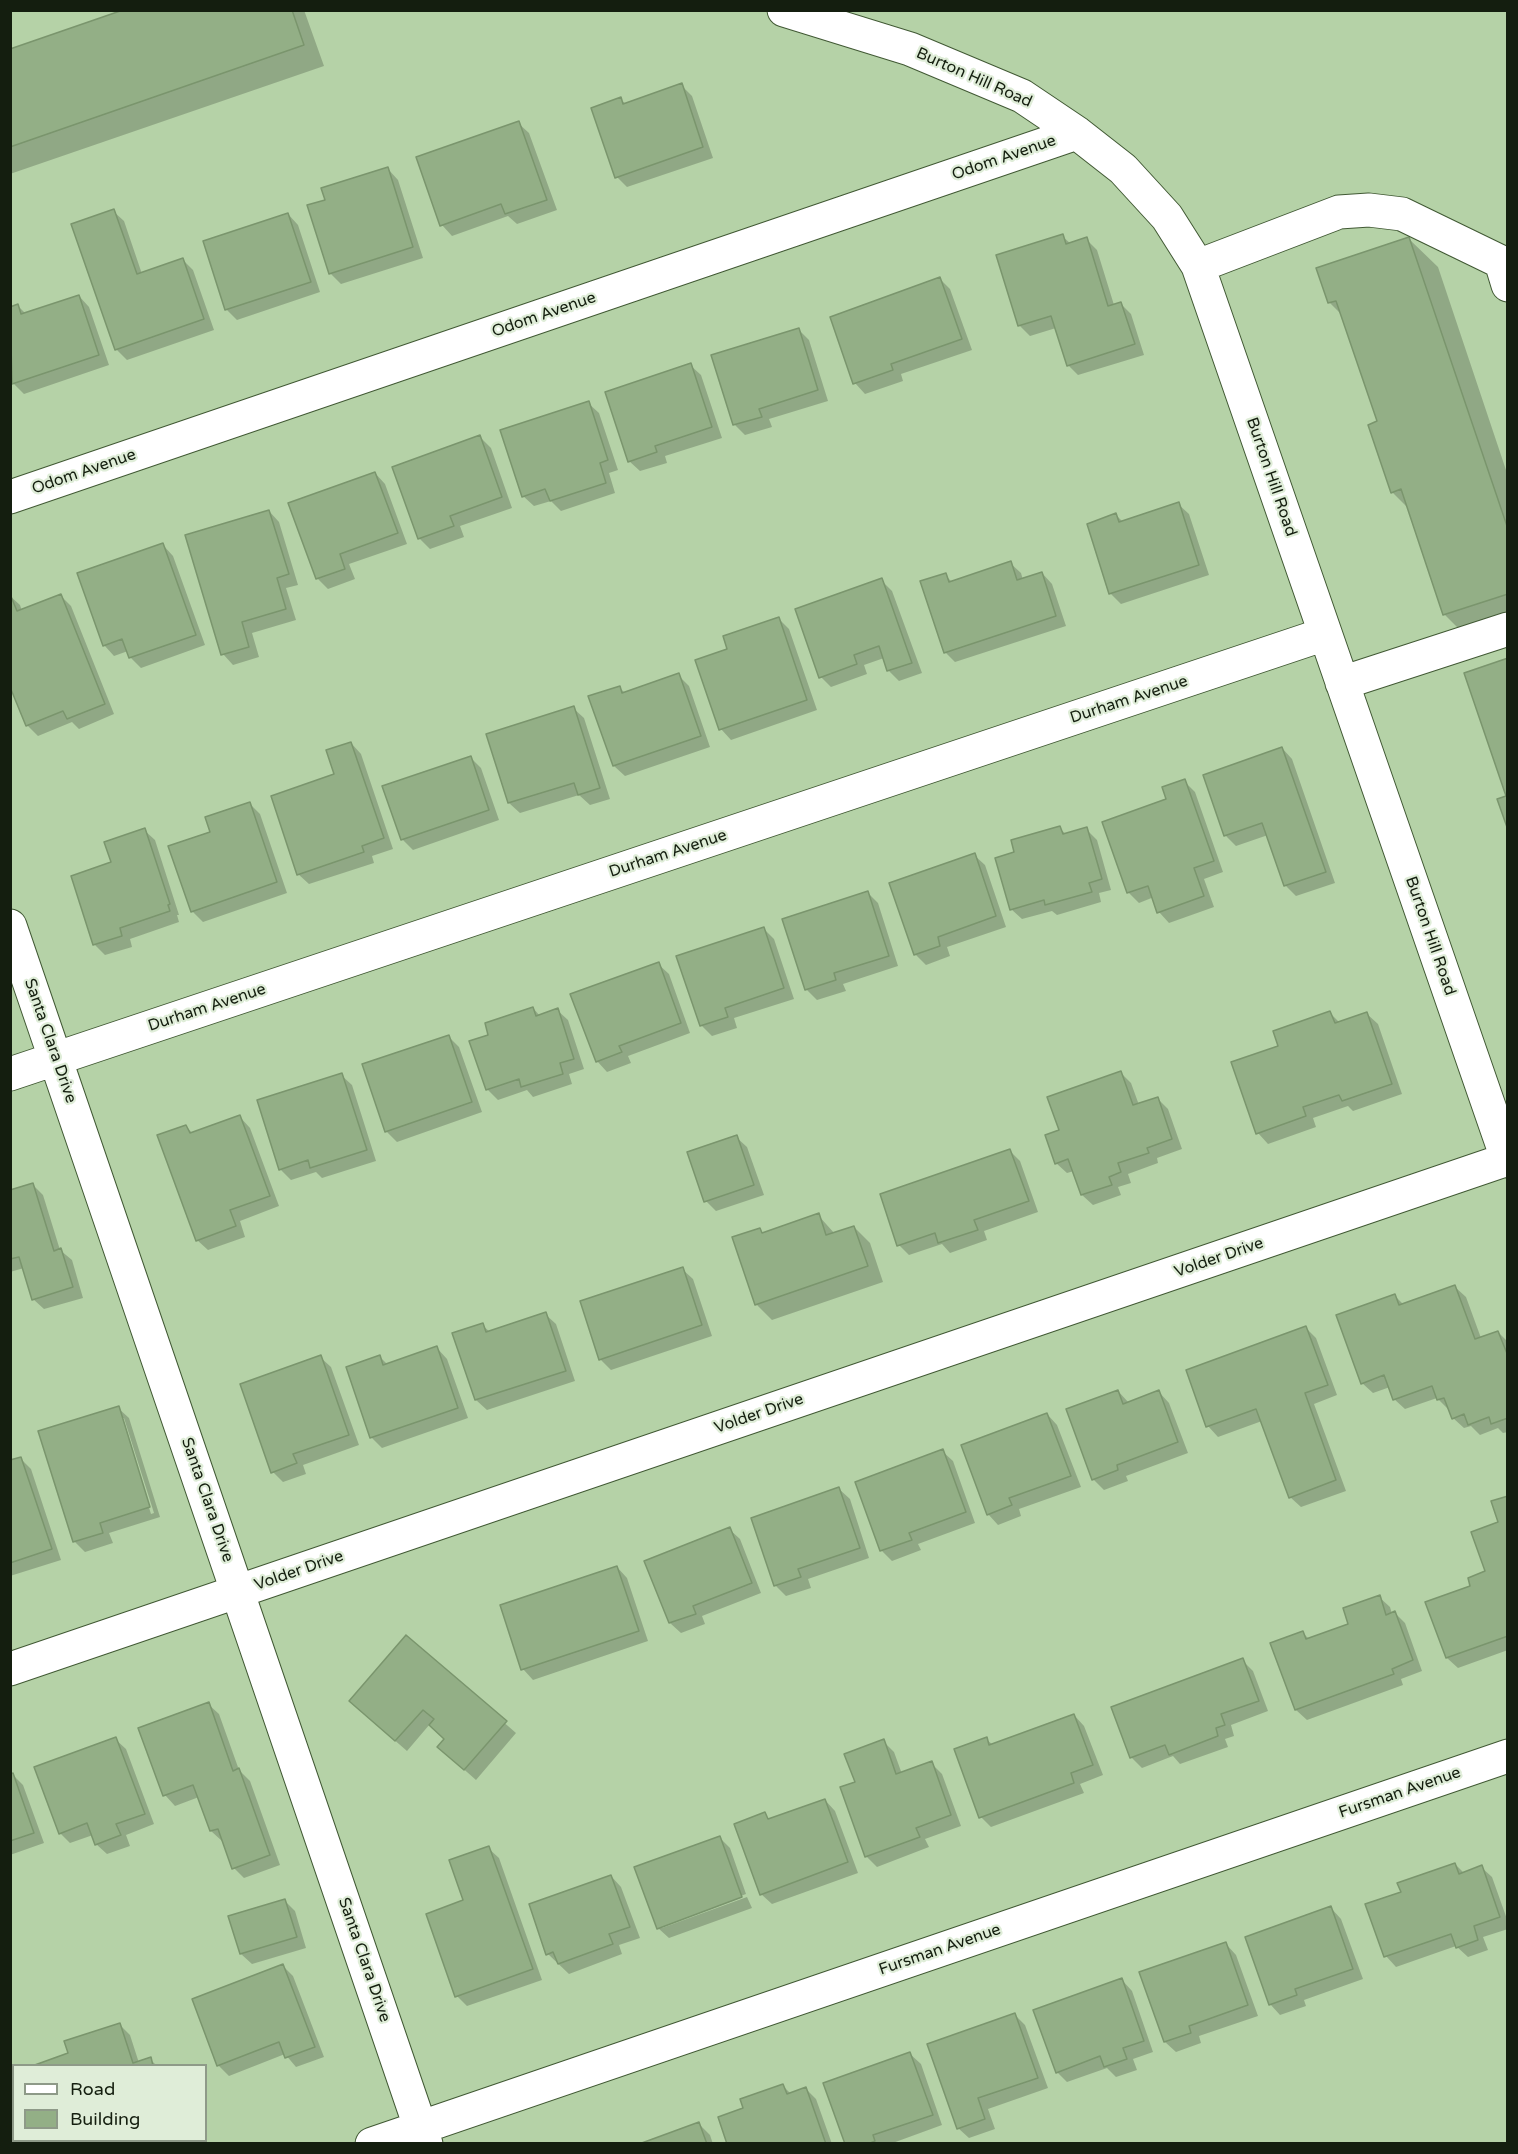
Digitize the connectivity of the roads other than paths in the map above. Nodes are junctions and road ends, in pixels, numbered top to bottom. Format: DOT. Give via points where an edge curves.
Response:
graph roads {
  1 [pos="784,10"];
  2 [pos="1077,133"];
  3 [pos="1198,266"];
  4 [pos="1505,271"];
  5 [pos="10,497"];
  6 [pos="1508,629"];
  7 [pos="1325,634"];
  8 [pos="1342,683"];
  9 [pos="10,926"];
  10 [pos="56,1058"];
  11 [pos="10,1074"];
  12 [pos="1496,1089"];
  13 [pos="1507,1160"];
  14 [pos="238,1592"];
  15 [pos="10,1670"];
  16 [pos="1508,1756"];
  17 [pos="424,2135"];
  18 [pos="372,2144"];
  1 -- 2 [label="street, Burton Hill Road" via="920,53 1022,96"];
  2 -- 3 [label="street, Burton Hill Road" via="1123,168 1167,217"];
  2 -- 5 [label="street, Odom Avenue"];
  3 -- 4 [label="street" via="1339,212 1369,210 1402,214"];
  3 -- 7 [label="street, Burton Hill Road"];
  6 -- 8 [label="street"];
  7 -- 8 [label="street, Burton Hill Road"];
  7 -- 10 [label="street, Durham Avenue"];
  8 -- 12 [label="street, Burton Hill Road"];
  9 -- 10 [label="street, Santa Clara Drive"];
  10 -- 11 [label="street, Durham Avenue"];
  10 -- 14 [label="street, Santa Clara Drive"];
  12 -- 13 [label="street, Burton Hill Road"];
  13 -- 14 [label="street, Volder Drive"];
  14 -- 15 [label="street, Volder Drive"];
  14 -- 17 [label="street, Santa Clara Drive"];
  16 -- 17 [label="street, Fursman Avenue"];
  17 -- 18 [label="street, Fursman Avenue"];
}
